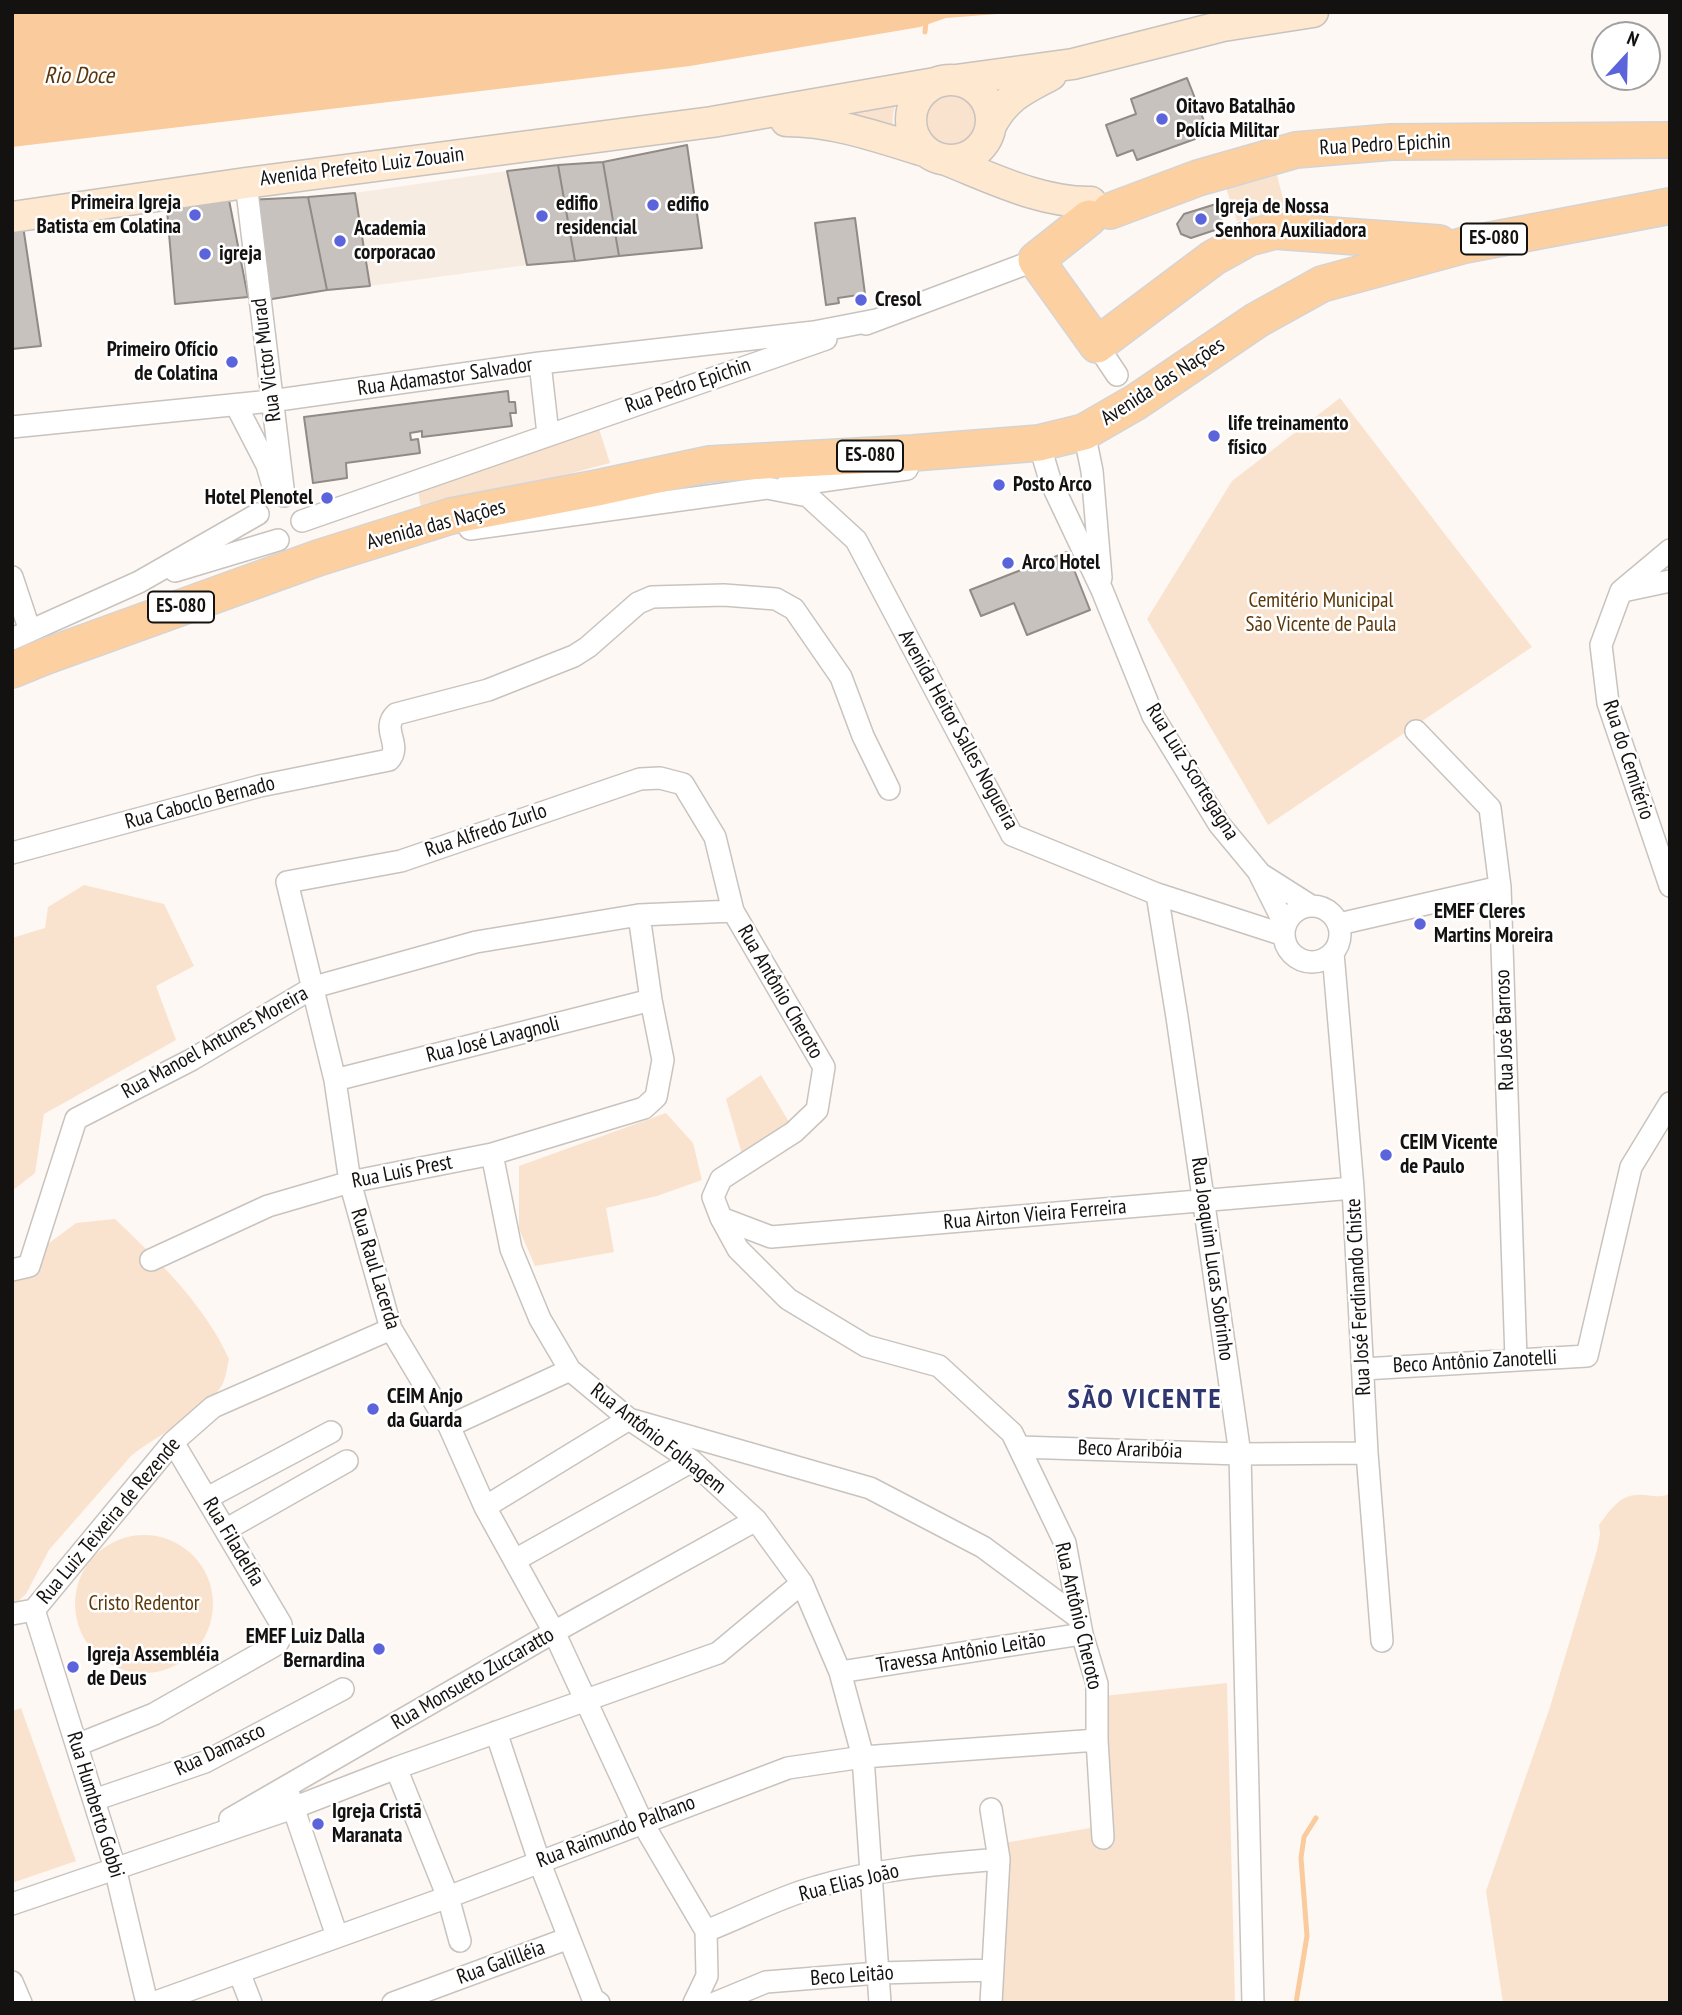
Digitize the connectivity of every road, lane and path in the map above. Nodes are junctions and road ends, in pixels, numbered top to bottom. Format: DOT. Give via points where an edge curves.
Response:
graph roads {
  1 [pos="1313,12"];
  2 [pos="1073,64"];
  3 [pos="945,81"];
  4 [pos="712,122"];
  5 [pos="990,130"];
  6 [pos="1670,140"];
  7 [pos="937,156"];
  8 [pos="246,183"];
  9 [pos="1004,183"];
  10 [pos="1670,206"];
  11 [pos="1088,216"];
  12 [pos="12,217"];
  13 [pos="1303,233"];
  14 [pos="1465,245"];
  15 [pos="1036,260"];
  16 [pos="1322,284"];
  17 [pos="816,337"];
  18 [pos="1097,345"];
  19 [pos="540,363"];
  20 [pos="1117,375"];
  21 [pos="271,401"];
  22 [pos="236,405"];
  23 [pos="12,428"];
  24 [pos="1084,432"];
  25 [pos="548,434"];
  26 [pos="1039,443"];
  27 [pos="914,453"];
  28 [pos="273,464"];
  29 [pos="597,488"];
  30 [pos="812,490"];
  31 [pos="280,496"];
  32 [pos="258,514"];
  33 [pos="302,521"];
  34 [pos="457,530"];
  35 [pos="278,540"];
  36 [pos="1670,550"];
  37 [pos="318,558"];
  38 [pos="12,577"];
  39 [pos="1670,581"];
  40 [pos="139,582"];
  41 [pos="1102,590"];
  42 [pos="1621,591"];
  43 [pos="25,648"];
  44 [pos="12,670"];
  45 [pos="1416,731"];
  46 [pos="683,784"];
  47 [pos="889,789"];
  48 [pos="12,853"];
  49 [pos="1258,872"];
  50 [pos="287,882"];
  51 [pos="1500,887"];
  52 [pos="1670,887"];
  53 [pos="1157,894"];
  54 [pos="1311,906"];
  55 [pos="733,911"];
  56 [pos="639,915"];
  57 [pos="1339,924"];
  58 [pos="1285,930"];
  59 [pos="1333,953"];
  60 [pos="314,988"];
  61 [pos="651,1000"];
  62 [pos="335,1080"];
  63 [pos="1670,1103"];
  64 [pos="492,1154"];
  65 [pos="350,1182"];
  66 [pos="1353,1188"];
  67 [pos="1203,1200"];
  68 [pos="721,1218"];
  69 [pos="151,1260"];
  70 [pos="12,1270"];
  71 [pos="391,1329"];
  72 [pos="1516,1359"];
  73 [pos="1363,1369"];
  74 [pos="570,1370"];
  75 [pos="629,1419"];
  76 [pos="449,1426"];
  77 [pos="331,1432"];
  78 [pos="173,1442"];
  79 [pos="1019,1447"];
  80 [pos="1367,1453"];
  81 [pos="1240,1454"];
  82 [pos="347,1461"];
  83 [pos="692,1461"];
  84 [pos="207,1498"];
  85 [pos="485,1507"];
  86 [pos="756,1520"];
  87 [pos="227,1529"];
  88 [pos="515,1560"];
  89 [pos="802,1583"];
  90 [pos="34,1610"];
  91 [pos="12,1614"];
  92 [pos="1080,1626"];
  93 [pos="554,1632"];
  94 [pos="1382,1641"];
  95 [pos="840,1672"];
  96 [pos="342,1689"];
  97 [pos="584,1701"];
  98 [pos="496,1732"];
  99 [pos="1097,1740"];
  100 [pos="76,1745"];
  101 [pos="863,1757"];
  102 [pos="396,1768"];
  103 [pos="286,1787"];
  104 [pos="94,1800"];
  105 [pos="293,1808"];
  106 [pos="991,1809"];
  107 [pos="642,1822"];
  108 [pos="1103,1838"];
  109 [pos="192,1841"];
  110 [pos="999,1859"];
  111 [pos="539,1861"];
  112 [pos="115,1868"];
  113 [pos="871,1874"];
  114 [pos="448,1897"];
  115 [pos="12,1904"];
  116 [pos="706,1931"];
  117 [pos="337,1936"];
  118 [pos="569,1938"];
  119 [pos="460,1941"];
  120 [pos="993,1970"];
  121 [pos="239,1972"];
  122 [pos="878,1973"];
  123 [pos="12,1982"];
  124 [pos="595,2002"];
  125 [pos="21,2003"];
  126 [pos="147,2003"];
  127 [pos="153,2003"];
  128 [pos="251,2003"];
  129 [pos="393,2003"];
  130 [pos="694,2003"];
  131 [pos="715,2003"];
  132 [pos="880,2003"];
  133 [pos="991,2003"];
  134 [pos="1253,2003"];
  1 -- 2 [label="street, Avenida Prefeito Luiz Zouain" via="1223,26"];
  2 -- 3 [label="street, Avenida Prefeito Luiz Zouain"];
  2 -- 5 [label="street, Avenida Prefeito Luiz Zouain" via="1014,94"];
  3 -- 4 [label="street, Avenida Prefeito Luiz Zouain"];
  3 -- 5 [label="street" via="966,82 983,95"];
  3 -- 7 [label="street" via="919,96 911,115 914,135"];
  4 -- 7 [label="street, Avenida Prefeito Luiz Zouain" via="813,121"];
  4 -- 8 [label="street, Avenida Prefeito Luiz Zouain"];
  5 -- 7 [label="street" via="984,144 967,157"];
  5 -- 9 [label="street"];
  6 -- 11 [label="main road, Rua Pedro Epichin" via="1391,142 1296,150"];
  7 -- 9 [label="street, Avenida Prefeito Luiz Zouain"];
  8 -- 12 [label="street, Avenida Prefeito Luiz Zouain"];
  8 -- 21 [label="street, Rua Victor Murad"];
  9 -- 11 [label="street, Avenida Prefeito Luiz Zouain"];
  10 -- 14 [label="main road, Avenida das Nações / ES-080"];
  11 -- 15 [label="main road, Rua Pedro Epichin"];
  13 -- 14 [label="main road"];
  13 -- 16 [label="main road"];
  13 -- 18 [label="main road" via="1275,231 1249,238 1213,258"];
  14 -- 16 [label="main road, Avenida das Nações / ES-080"];
  15 -- 17 [label="street, Rua Pedro Epichin" via="876,320"];
  15 -- 18 [label="main road"];
  16 -- 24 [label="main road, Avenida das Nações / ES-080" via="1257,320"];
  17 -- 19 [label="street, Rua Adamastor Salvador"];
  17 -- 25 [label="street, Rua Pedro Epichin"];
  18 -- 20 [label="street"];
  19 -- 21 [label="street, Rua Adamastor Salvador"];
  19 -- 25 [label="street"];
  21 -- 22 [label="street, Rua Adamastor Salvador"];
  21 -- 28 [label="street, Rua Victor Murad"];
  22 -- 23 [label="street, Rua Adamastor Salvador"];
  22 -- 28 [label="street, Rua Victor Murad"];
  24 -- 26 [label="main road, Avenida das Nações / ES-080"];
  24 -- 41 [label="street, Rua Luiz Scortegagna" via="1092,471"];
  25 -- 33 [label="street, Rua Pedro Epichin"];
  26 -- 27 [label="main road, Avenida das Nações / ES-080"];
  26 -- 41 [label="street, Rua Luiz Scortegagna" via="1049,480"];
  27 -- 29 [label="main road, Avenida das Nações / ES-080" via="709,464"];
  27 -- 30 [label="street" via="907,469"];
  28 -- 31 [label="street, Rua Victor Murad"];
  29 -- 34 [label="main road, Avenida das Nações / ES-080"];
  29 -- 37 [label="main road, Avenida das Nações / ES-080" via="451,516"];
  30 -- 34 [label="street" via="767,488"];
  30 -- 53 [label="street, Avenida Heitor Salles Nogueira" via="856,540 1012,835"];
  31 -- 32 [label="street" via="264,502"];
  31 -- 33 [label="street" via="300,508"];
  32 -- 35 [label="street" via="260,528"];
  32 -- 40 [label="street"];
  33 -- 35 [label="street" via="290,538"];
  34 -- 37 [label="main road, Avenida das Nações / ES-080"];
  35 -- 40 [label="street"];
  36 -- 42 [label="street"];
  37 -- 43 [label="main road, Avenida das Nações / ES-080"];
  38 -- 43 [label="street"];
  39 -- 42 [label="street"];
  40 -- 43 [label="street"];
  41 -- 49 [label="street, Rua Luiz Scortegagna" via="1153,716 1219,824"];
  42 -- 52 [label="street, Rua do Cemitério" via="1601,645 1608,703"];
  43 -- 44 [label="main road, Avenida das Nações / ES-080"];
  45 -- 51 [label="street, Rua José Barroso" via="1490,808"];
  46 -- 50 [label="street, Rua Alfredo Zurlo" via="640,779 401,861"];
  46 -- 55 [label="street, Rua Antônio Cheroto" via="715,837"];
  47 -- 48 [label="street, Rua Caboclo Bernado" via="841,677 794,609 776,599 652,597 638,603 574,656 488,690 396,713 389,728 395,748 389,760 260,786"];
  49 -- 54 [label="street, Rua Luiz Scortegagna"];
  49 -- 58 [label="street, Rua Luiz Scortegagna"];
  50 -- 60 [label="street, Rua Raul Lacerda"];
  51 -- 57 [label="street"];
  51 -- 72 [label="street, Rua José Barroso"];
  53 -- 58 [label="street, Avenida Heitor Salles Nogueira"];
  53 -- 67 [label="street, Rua Joaquim Lucas Sobrinho"];
  54 -- 57 [label="street" via="1326,909"];
  54 -- 58 [label="street" via="1296,911"];
  55 -- 56 [label="street, Rua Manoel Antunes Moreira"];
  55 -- 68 [label="street, Rua Antônio Cheroto" via="824,1068 817,1110 794,1132 720,1179 713,1198"];
  56 -- 60 [label="street, Rua Manoel Antunes Moreira" via="476,942"];
  56 -- 61 [label="street"];
  57 -- 59 [label="street" via="1340,940"];
  58 -- 59 [label="street" via="1290,951 1297,958 1317,962"];
  59 -- 66 [label="street, Rua José Ferdinando Chiste"];
  60 -- 62 [label="street, Rua Raul Lacerda"];
  60 -- 70 [label="street, Rua Manoel Antunes Moreira" via="191,1060 76,1119 29,1266"];
  61 -- 62 [label="street, Rua José Lavagnoli"];
  61 -- 64 [label="street, Rua Luis Prest" via="663,1060 656,1097 644,1108"];
  62 -- 65 [label="street, Rua Raul Lacerda"];
  63 -- 72 [label="street, Beco Antônio Zanotelli" via="1631,1167 1587,1356"];
  64 -- 65 [label="street, Rua Luis Prest"];
  64 -- 74 [label="street, Rua Antônio Folhagem" via="511,1248 540,1319"];
  65 -- 69 [label="street, Rua Luis Prest" via="268,1206"];
  65 -- 71 [label="street, Rua Raul Lacerda"];
  66 -- 67 [label="street, Rua Airton Vieira Ferreira"];
  66 -- 73 [label="street, Rua José Ferdinando Chiste"];
  67 -- 68 [label="street, Rua Airton Vieira Ferreira" via="771,1237"];
  67 -- 81 [label="street, Rua Joaquim Lucas Sobrinho"];
  68 -- 79 [label="street, Rua Antônio Cheroto" via="738,1249 788,1299 866,1346 939,1366 1012,1433"];
  71 -- 76 [label="street, Rua Raul Lacerda"];
  71 -- 78 [label="street, Rua Luiz Teixeira de Rezende" via="213,1407"];
  72 -- 73 [label="street, Beco Antônio Zanotelli"];
  73 -- 80 [label="street, Rua José Ferdinando Chiste"];
  74 -- 75 [label="street, Rua Antônio Folhagem"];
  74 -- 76 [label="street"];
  75 -- 83 [label="street, Rua Antônio Folhagem"];
  75 -- 85 [label="street"];
  75 -- 92 [label="street" via="870,1488 983,1547"];
  76 -- 85 [label="street, Rua Raul Lacerda"];
  77 -- 84 [label="street"];
  78 -- 84 [label="street, Rua Filadelfia"];
  78 -- 90 [label="street, Rua Luiz Teixeira de Rezende"];
  79 -- 81 [label="street, Beco Araribóia"];
  79 -- 92 [label="street, Rua Antônio Cheroto" via="1065,1543"];
  80 -- 81 [label="street, Beco Araribóia"];
  80 -- 94 [label="street, Rua José Ferdinando Chiste"];
  81 -- 134 [label="street, Rua Joaquim Lucas Sobrinho"];
  82 -- 87 [label="street"];
  83 -- 86 [label="street, Rua Antônio Folhagem"];
  83 -- 88 [label="street"];
  84 -- 87 [label="street, Rua Filadelfia"];
  85 -- 88 [label="street, Rua Raul Lacerda"];
  86 -- 89 [label="street, Rua Antônio Folhagem"];
  86 -- 93 [label="street, Rua Monsueto Zuccaratto"];
  87 -- 100 [label="street, Rua Filadelfia" via="281,1624 277,1644 154,1714"];
  88 -- 93 [label="street, Rua Raul Lacerda"];
  89 -- 95 [label="street, Rua Antônio Folhagem"];
  89 -- 97 [label="street, Rua Monsueto Zuccaratto" via="719,1653"];
  90 -- 91 [label="street, Rua Luiz Teixeira de Rezende"];
  90 -- 100 [label="street, Rua Humberto Gobbi"];
  92 -- 95 [label="street, Travessa Antônio Leitão"];
  92 -- 99 [label="street, Rua Antônio Cheroto" via="1097,1685"];
  93 -- 97 [label="street, Rua Raul Lacerda"];
  93 -- 103 [label="street, Rua Monsueto Zuccaratto"];
  95 -- 101 [label="street, Rua Antônio Folhagem"];
  96 -- 104 [label="street, Rua Damasco" via="205,1762"];
  97 -- 98 [label="street, Rua Monsueto Zuccaratto"];
  97 -- 107 [label="street, Rua Raul Lacerda"];
  98 -- 102 [label="street, Rua Monsueto Zuccaratto"];
  98 -- 111 [label="street"];
  99 -- 101 [label="street, Rua Raimundo Palhano"];
  99 -- 108 [label="street, Rua Antônio Cheroto"];
  100 -- 104 [label="street, Rua Humberto Gobbi"];
  101 -- 107 [label="street, Rua Raimundo Palhano" via="788,1768"];
  101 -- 113 [label="street, Rua Antônio Folhagem"];
  102 -- 105 [label="street, Rua Monsueto Zuccaratto"];
  102 -- 114 [label="street"];
  103 -- 105 [label="street"];
  103 -- 109 [label="street, Rua Monsueto Zuccaratto"];
  104 -- 112 [label="street, Rua Humberto Gobbi"];
  105 -- 109 [label="street, Rua Monsueto Zuccaratto"];
  105 -- 117 [label="street"];
  106 -- 110 [label="street"];
  107 -- 111 [label="street, Rua Raimundo Palhano"];
  107 -- 116 [label="street, Rua Raul Lacerda"];
  109 -- 112 [label="street, Rua Monsueto Zuccaratto"];
  110 -- 113 [label="street, Rua Elias João"];
  110 -- 120 [label="street"];
  111 -- 114 [label="street, Rua Raimundo Palhano"];
  111 -- 118 [label="street"];
  112 -- 115 [label="street, Rua Monsueto Zuccaratto"];
  112 -- 126 [label="street, Rua Humberto Gobbi"];
  113 -- 116 [label="street, Rua Elias João" via="815,1887"];
  113 -- 122 [label="street, Rua Antônio Folhagem"];
  114 -- 117 [label="street, Rua Raimundo Palhano"];
  114 -- 119 [label="street"];
  116 -- 130 [label="street" via="707,1976"];
  117 -- 121 [label="street, Rua Raimundo Palhano"];
  118 -- 124 [label="street"];
  118 -- 129 [label="street, Rua Galilléia"];
  120 -- 122 [label="street, Beco Leitão"];
  120 -- 133 [label="street"];
  121 -- 127 [label="street, Rua Raimundo Palhano"];
  121 -- 128 [label="street"];
  122 -- 131 [label="street, Beco Leitão" via="766,1982"];
  122 -- 132 [label="street, Rua Antônio Folhagem"];
  123 -- 125 [label="street"];
}
